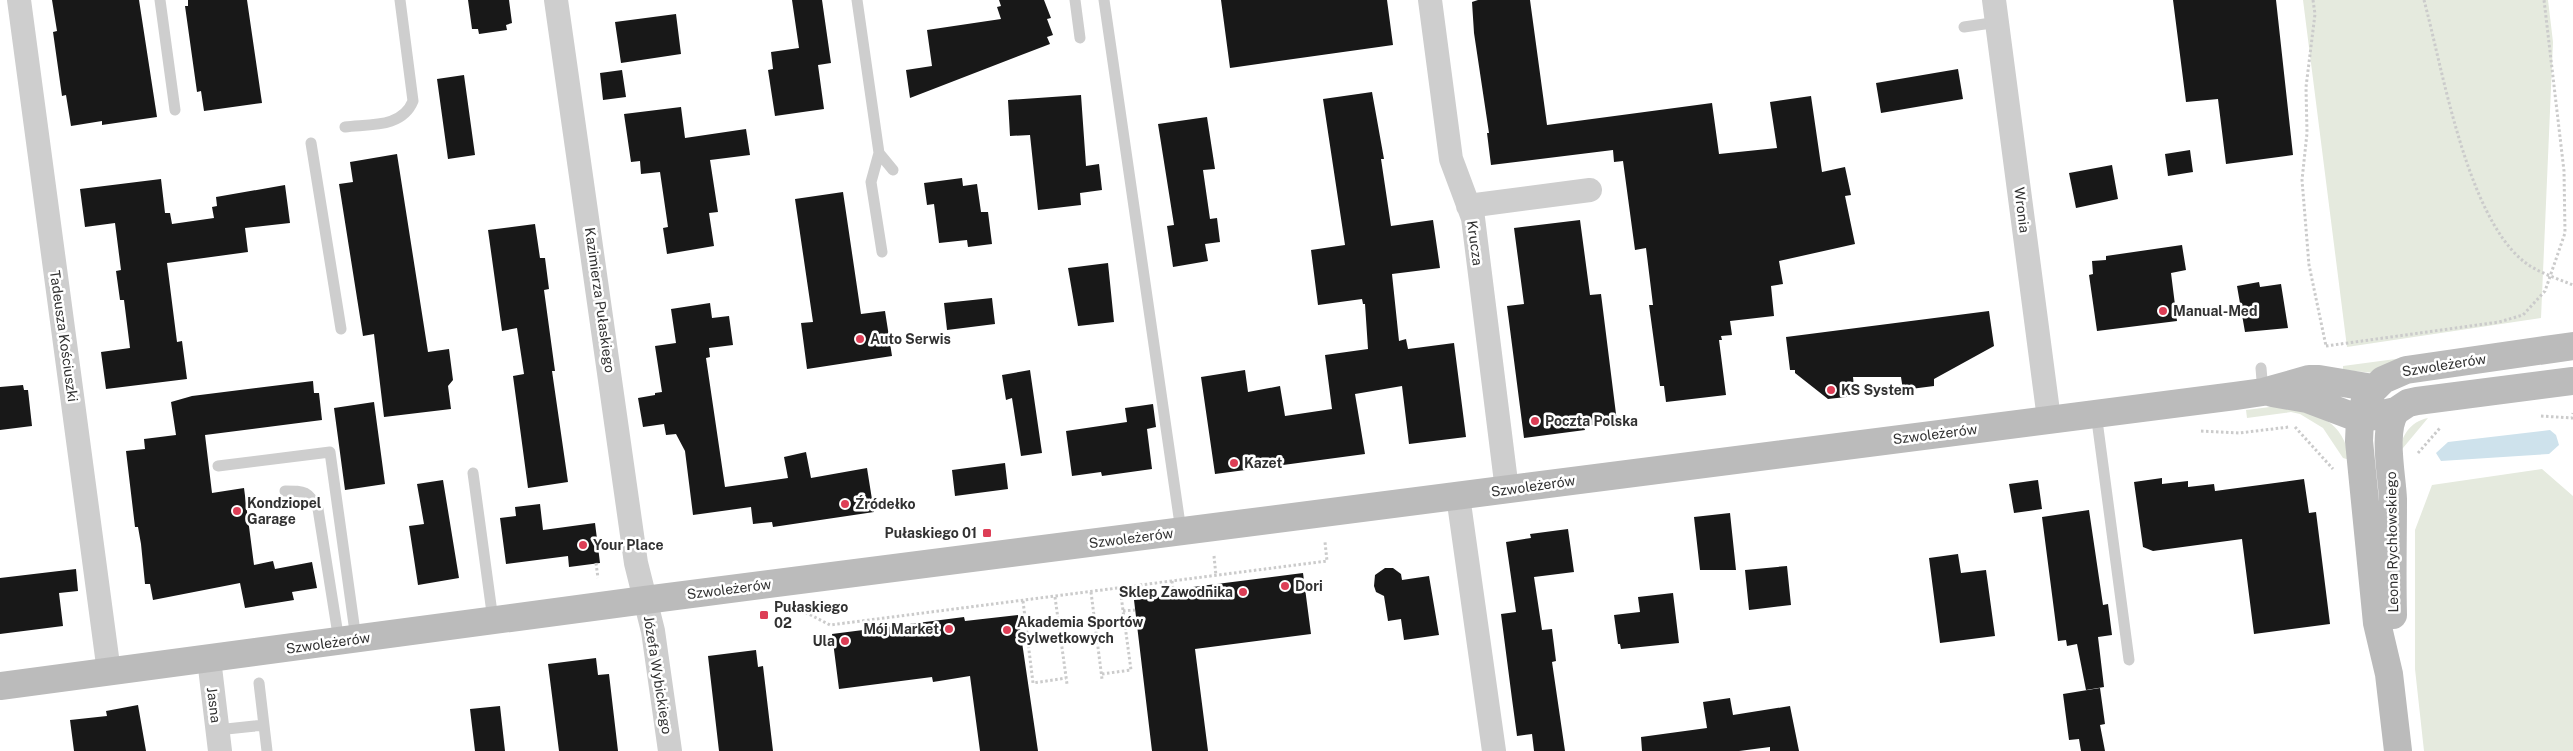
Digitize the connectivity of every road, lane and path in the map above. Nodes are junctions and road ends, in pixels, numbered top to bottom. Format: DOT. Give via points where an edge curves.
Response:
graph roads {
  1 [pos="19,0"];
  2 [pos="160,0"];
  3 [pos="400,0"];
  4 [pos="556,0"];
  5 [pos="857,0"];
  6 [pos="1075,0"];
  7 [pos="1104,0"];
  8 [pos="1430,0"];
  9 [pos="2313,0"];
  10 [pos="2424,0"];
  11 [pos="2544,0"];
  12 [pos="1996,11"];
  13 [pos="1964,27"];
  14 [pos="1080,38"];
  15 [pos="175,110"];
  16 [pos="345,127"];
  17 [pos="311,143"];
  18 [pos="879,153"];
  19 [pos="893,170"];
  20 [pos="1590,190"];
  21 [pos="1468,206"];
  22 [pos="882,252"];
  23 [pos="2551,276"];
  24 [pos="2573,285"];
  25 [pos="341,329"];
  26 [pos="2326,346"];
  27 [pos="2573,346"];
  28 [pos="2262,380"];
  29 [pos="2329,380"];
  30 [pos="2573,381"];
  31 [pos="2373,388"];
  32 [pos="2396,411"];
  33 [pos="2096,413"];
  34 [pos="2573,413"];
  35 [pos="2533,417"];
  36 [pos="2360,419"];
  37 [pos="2049,420"];
  38 [pos="2449,427"];
  39 [pos="2417,454"];
  40 [pos="218,466"];
  41 [pos="473,473"];
  42 [pos="1507,490"];
  43 [pos="285,491"];
  44 [pos="1458,496"];
  45 [pos="1181,531"];
  46 [pos="1325,541"];
  47 [pos="1213,547"];
  48 [pos="1216,576"];
  49 [pos="1172,581"];
  50 [pos="1120,588"];
  51 [pos="1092,592"];
  52 [pos="1055,597"];
  53 [pos="1174,597"];
  54 [pos="645,600"];
  55 [pos="1023,601"];
  56 [pos="797,608"];
  57 [pos="1136,610"];
  58 [pos="1123,611"];
  59 [pos="493,620"];
  60 [pos="347,640"];
  61 [pos="209,659"];
  62 [pos="2129,660"];
  63 [pos="109,672"];
  64 [pos="1102,674"];
  65 [pos="2389,674"];
  66 [pos="1066,678"];
  67 [pos="1102,679"];
  68 [pos="258,683"];
  69 [pos="1066,684"];
  70 [pos="0,686"];
  71 [pos="264,725"];
  72 [pos="218,741"];
  73 [pos="267,751"];
  74 [pos="670,751"];
  75 [pos="1494,751"];
  76 [pos="2398,751"];
  1 -- 63 [label="street, Tadeusza Kościuszki"];
  2 -- 15 [label="lane"];
  3 -- 16 [label="lane" via="413,102 410,110 397,120"];
  4 -- 54 [label="street, Kazimierza Pułaskiego" via="636,563"];
  5 -- 18 [label="lane"];
  6 -- 14 [label="lane"];
  7 -- 45 [label="lane"];
  8 -- 21 [label="street, Krucza" via="1451,159"];
  9 -- 26 [label="path" via="2315,14 2306,87 2307,133 2302,180 2309,265"];
  10 -- 23 [label="path" via="2462,147 2479,194 2497,230 2511,249 2524,262"];
  11 -- 23 [label="path" via="2564,171 2565,233"];
  12 -- 13 [label="lane"];
  12 -- 37 [label="street, Wronia"];
  17 -- 25 [label="lane"];
  18 -- 19 [label="lane"];
  18 -- 22 [label="lane" via="871,182"];
  20 -- 21 [label="street"];
  21 -- 42 [label="street, Krucza" via="1473,218"];
  23 -- 24 [label="path"];
  23 -- 26 [label="path" via="2545,292 2523,315 2490,323"];
  26 -- 29 [label="path"];
  27 -- 31 [label="street, Szwoleżerów" via="2406,370 2394,373"];
  28 -- 29 [label="street, Szwoleżerów"];
  28 -- 33 [label="street, Szwoleżerów"];
  28 -- 36 [label="street, Szwoleżerów"];
  29 -- 31 [label="street, Szwoleżerów"];
  30 -- 32 [label="street" via="2417,400"];
  31 -- 36 [label="street, Leona Rychłowskiego" via="2366,397"];
  32 -- 36 [label="street"];
  32 -- 65 [label="street, Leona Rychłowskiego" via="2390,423 2393,626"];
  33 -- 37 [label="street, Szwoleżerów"];
  33 -- 62 [label="lane"];
  34 -- 35 [label="path" via="2572,418"];
  36 -- 65 [label="street, Leona Rychłowskiego" via="2359,441 2377,623"];
  37 -- 42 [label="street, Szwoleżerów"];
  38 -- 39 [label="path" via="2440,428"];
  40 -- 60 [label="lane" via="330,452"];
  41 -- 59 [label="lane"];
  42 -- 44 [label="street, Szwoleżerów"];
  43 -- 60 [label="lane" via="302,491 311,496 318,509"];
  44 -- 45 [label="street, Szwoleżerów"];
  44 -- 75 [label="street"];
  45 -- 54 [label="street, Szwoleżerów"];
  46 -- 48 [label="path" via="1327,561"];
  47 -- 48 [label="path"];
  48 -- 49 [label="path"];
  49 -- 50 [label="path"];
  49 -- 53 [label="path"];
  50 -- 51 [label="path"];
  50 -- 58 [label="path"];
  51 -- 52 [label="path"];
  51 -- 64 [label="path"];
  52 -- 55 [label="path"];
  52 -- 66 [label="path"];
  54 -- 59 [label="street, Szwoleżerów"];
  54 -- 74 [label="street, Józefa Wybickiego" via="653,631"];
  55 -- 56 [label="path" via="830,626"];
  55 -- 66 [label="path" via="1033,683"];
  57 -- 58 [label="path"];
  58 -- 64 [label="path" via="1131,670"];
  59 -- 60 [label="street, Szwoleżerów"];
  60 -- 61 [label="street, Szwoleżerów"];
  61 -- 63 [label="street, Szwoleżerów"];
  61 -- 72 [label="street, Jasna"];
  63 -- 70 [label="street, Szwoleżerów"];
  64 -- 67 [label="path"];
  65 -- 76 [label="street, Leona Rychłowskiego"];
  66 -- 69 [label="path"];
  68 -- 71 [label="lane"];
  71 -- 72 [label="lane"];
  71 -- 73 [label="lane"];
}
